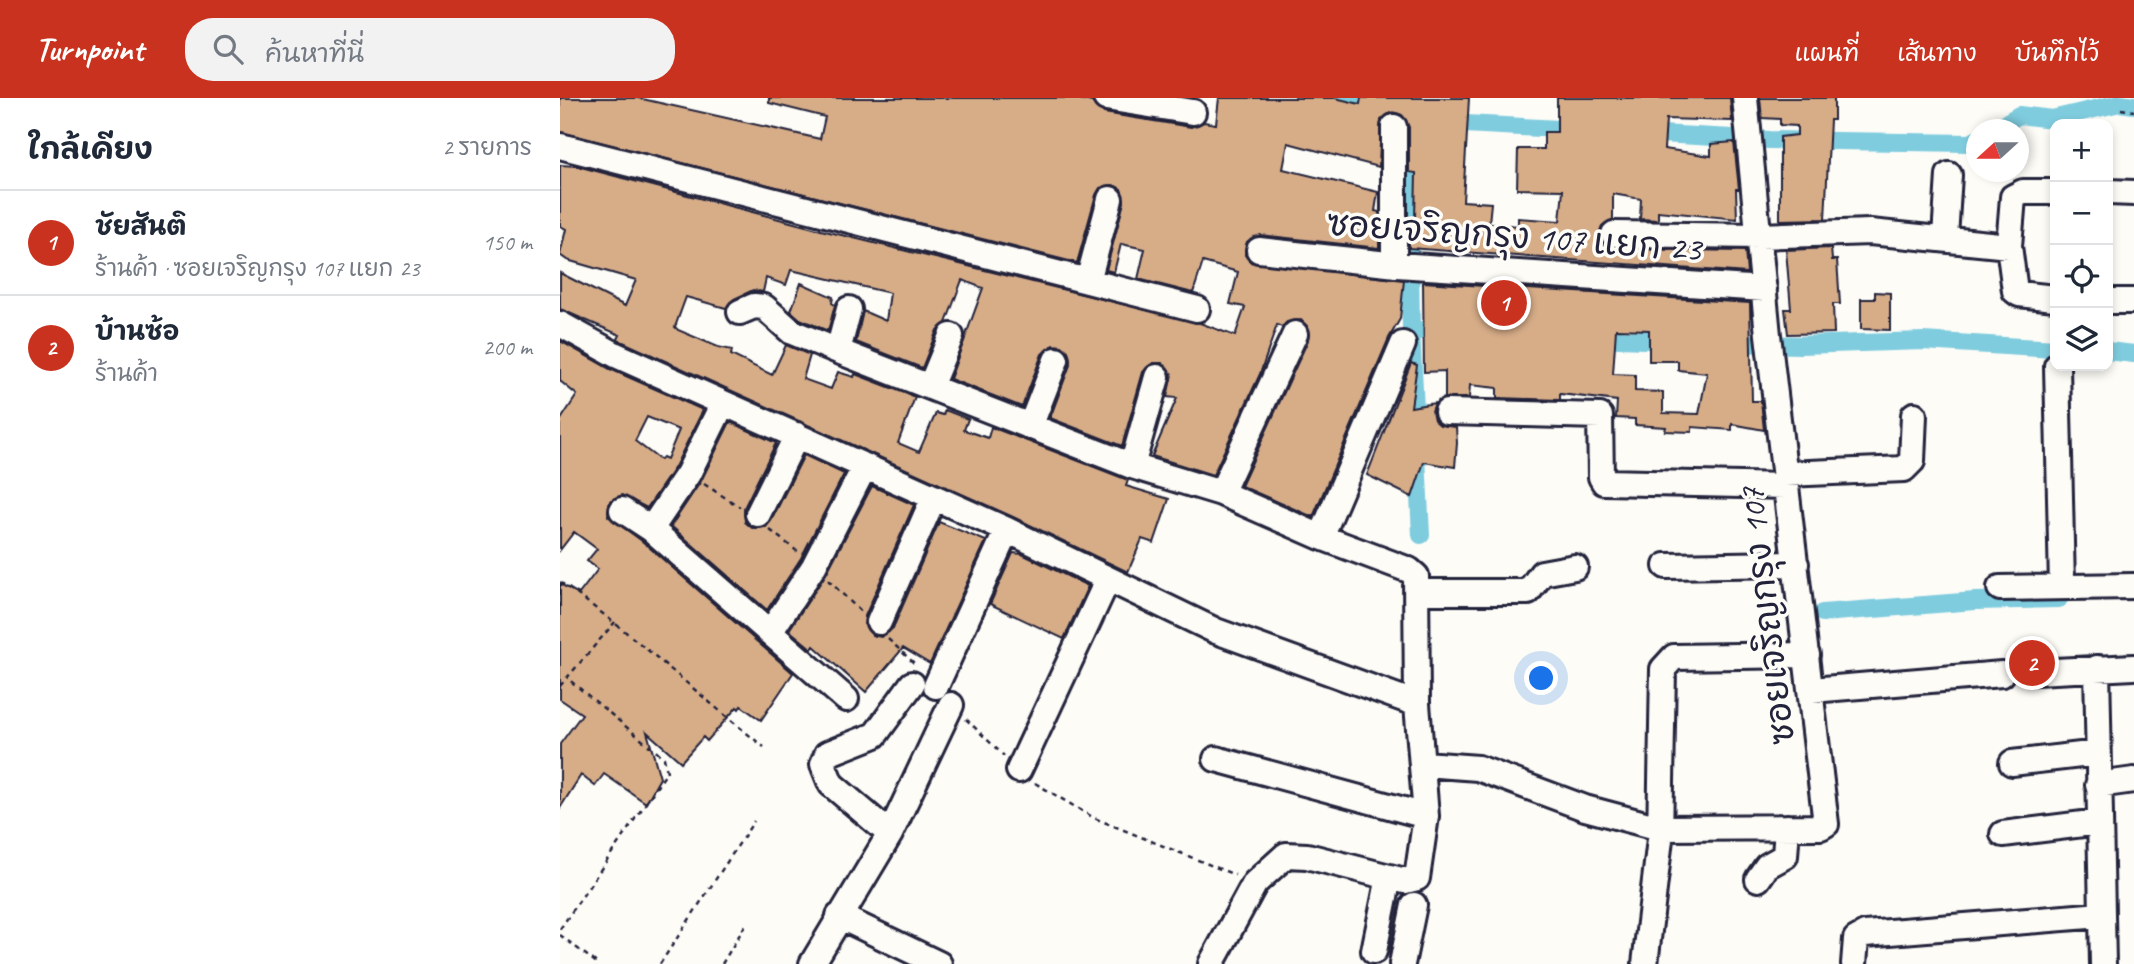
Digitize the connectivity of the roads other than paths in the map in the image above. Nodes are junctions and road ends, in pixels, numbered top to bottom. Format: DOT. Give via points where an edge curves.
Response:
graph roads {
  1 [pos="1106,98"];
  2 [pos="1745,98"];
  3 [pos="1193,112"];
  4 [pos="1394,127"];
  5 [pos="560,146"];
  6 [pos="1949,175"];
  7 [pos="2050,192"];
  8 [pos="2113,192"];
  9 [pos="2134,192"];
  10 [pos="1111,199"];
  11 [pos="1614,234"];
  12 [pos="1759,236"];
  13 [pos="1945,237"];
  14 [pos="2009,246"];
  15 [pos="1259,250"];
  16 [pos="1402,265"];
  17 [pos="1088,281"];
  18 [pos="1764,289"];
  19 [pos="2050,297"];
  20 [pos="2113,301"];
  21 [pos="2134,301"];
  22 [pos="849,309"];
  23 [pos="1197,309"];
  24 [pos="740,312"];
  25 [pos="560,324"];
  26 [pos="1295,334"];
  27 [pos="951,336"];
  28 [pos="1403,344"];
  29 [pos="838,351"];
  30 [pos="1056,360"];
  31 [pos="2057,371"];
  32 [pos="1157,377"];
  33 [pos="930,387"];
  34 [pos="723,403"];
  35 [pos="1447,412"];
  36 [pos="1914,415"];
  37 [pos="1030,427"];
  38 [pos="797,435"];
  39 [pos="865,466"];
  40 [pos="1132,466"];
  41 [pos="1786,480"];
  42 [pos="1221,494"];
  43 [pos="934,497"];
  44 [pos="622,510"];
  45 [pos="758,514"];
  46 [pos="652,528"];
  47 [pos="1007,530"];
  48 [pos="1321,537"];
  49 [pos="1796,564"];
  50 [pos="1666,566"];
  51 [pos="1575,567"];
  52 [pos="1108,579"];
  53 [pos="2063,586"];
  54 [pos="2134,586"];
  55 [pos="2000,588"];
  56 [pos="1418,592"];
  57 [pos="879,622"];
  58 [pos="771,631"];
  59 [pos="1807,655"];
  60 [pos="2134,667"];
  61 [pos="2097,668"];
  62 [pos="2035,672"];
  63 [pos="2002,674"];
  64 [pos="1812,690"];
  65 [pos="933,692"];
  66 [pos="846,699"];
  67 [pos="1417,704"];
  68 [pos="2098,753"];
  69 [pos="1216,759"];
  70 [pos="2012,763"];
  71 [pos="1424,764"];
  72 [pos="1019,771"];
  73 [pos="2134,780"];
  74 [pos="2098,785"];
  75 [pos="1426,816"];
  76 [pos="2099,822"];
  77 [pos="1787,827"];
  78 [pos="1661,828"];
  79 [pos="890,834"];
  80 [pos="2003,834"];
  81 [pos="1388,877"];
  82 [pos="1758,879"];
  83 [pos="1414,905"];
  84 [pos="2101,915"];
  85 [pos="839,916"];
  86 [pos="1374,951"];
  87 [pos="812,964"];
  88 [pos="939,964"];
  89 [pos="1211,964"];
  90 [pos="1402,964"];
  91 [pos="1645,964"];
  92 [pos="1854,964"];
  93 [pos="2102,964"];
  1 -- 3 [label="street"];
  2 -- 12 [label="street, ซอยเจริญกรุง 107"];
  4 -- 16 [label="street"];
  5 -- 17 [label="street"];
  6 -- 13 [label="street"];
  7 -- 14 [label="street" via="2023,192 2013,197"];
  8 -- 9 [label="street"];
  10 -- 17 [label="street"];
  11 -- 12 [label="street"];
  12 -- 13 [label="street" via="1870,232"];
  12 -- 18 [label="street, ซอยเจริญกรุง 107"];
  13 -- 14 [label="street"];
  14 -- 19 [label="street" via="2015,291"];
  15 -- 16 [label="street, ซอยเจริญกรุง 107 แยก 23"];
  16 -- 18 [label="street, ซอยเจริญกรุง 107 แยก 23"];
  17 -- 23 [label="street"];
  18 -- 41 [label="street, ซอยเจริญกรุง 107"];
  20 -- 21 [label="street"];
  22 -- 29 [label="street"];
  24 -- 29 [label="street" via="764,307 792,332"];
  25 -- 34 [label="street"];
  26 -- 42 [label="street"];
  27 -- 33 [label="street"];
  28 -- 48 [label="street"];
  29 -- 33 [label="street"];
  30 -- 37 [label="street"];
  31 -- 53 [label="street"];
  32 -- 40 [label="street"];
  33 -- 37 [label="street"];
  34 -- 38 [label="street"];
  34 -- 46 [label="street" via="688,474"];
  35 -- 41 [label="street" via="1600,416 1604,482"];
  36 -- 41 [label="street" via="1912,461 1904,469"];
  37 -- 40 [label="street"];
  38 -- 39 [label="street"];
  38 -- 45 [label="street"];
  39 -- 43 [label="street"];
  39 -- 58 [label="street" via="814,566"];
  40 -- 42 [label="street"];
  41 -- 49 [label="street, ซอยเจริญกรุง 107"];
  42 -- 48 [label="street"];
  43 -- 47 [label="street"];
  43 -- 57 [label="street"];
  44 -- 46 [label="street"];
  46 -- 58 [label="street"];
  47 -- 52 [label="street"];
  47 -- 65 [label="street"];
  48 -- 56 [label="street" via="1409,570 1416,576"];
  49 -- 50 [label="street"];
  49 -- 59 [label="street, ซอยเจริญกรุง 107"];
  51 -- 56 [label="street" via="1542,573 1528,592"];
  52 -- 67 [label="street" via="1216,631"];
  52 -- 72 [label="street"];
  53 -- 54 [label="street"];
  53 -- 55 [label="street"];
  56 -- 67 [label="street"];
  58 -- 66 [label="street"];
  59 -- 64 [label="street, ซอยเจริญกรุง 107"];
  59 -- 78 [label="street" via="1674,657 1667,662"];
  60 -- 61 [label="street"];
  61 -- 62 [label="street"];
  61 -- 68 [label="street"];
  63 -- 64 [label="street"];
  64 -- 77 [label="street, ซอยเจริญกรุง 107" via="1827,817 1821,827"];
  65 -- 79 [label="street"];
  65 -- 79 [label="street" via="875,735 827,754 823,764 831,784"];
  67 -- 71 [label="street"];
  68 -- 70 [label="street"];
  68 -- 74 [label="street"];
  69 -- 75 [label="street"];
  71 -- 75 [label="street"];
  71 -- 78 [label="street, ซอยเจริญกรุง 107" via="1478,768 1585,808"];
  73 -- 74 [label="street"];
  74 -- 76 [label="street"];
  75 -- 81 [label="street" via="1417,878"];
  76 -- 80 [label="street"];
  76 -- 84 [label="street"];
  77 -- 78 [label="street, ซอยเจริญกรุง 107"];
  77 -- 82 [label="street" via="1785,856 1767,866"];
  78 -- 91 [label="street"];
  79 -- 85 [label="street"];
  81 -- 86 [label="street"];
  81 -- 89 [label="street" via="1286,855 1255,883"];
  83 -- 90 [label="street"];
  84 -- 92 [label="street" via="1865,934 1853,946"];
  84 -- 93 [label="street"];
  85 -- 87 [label="street"];
  85 -- 88 [label="street"];
}
